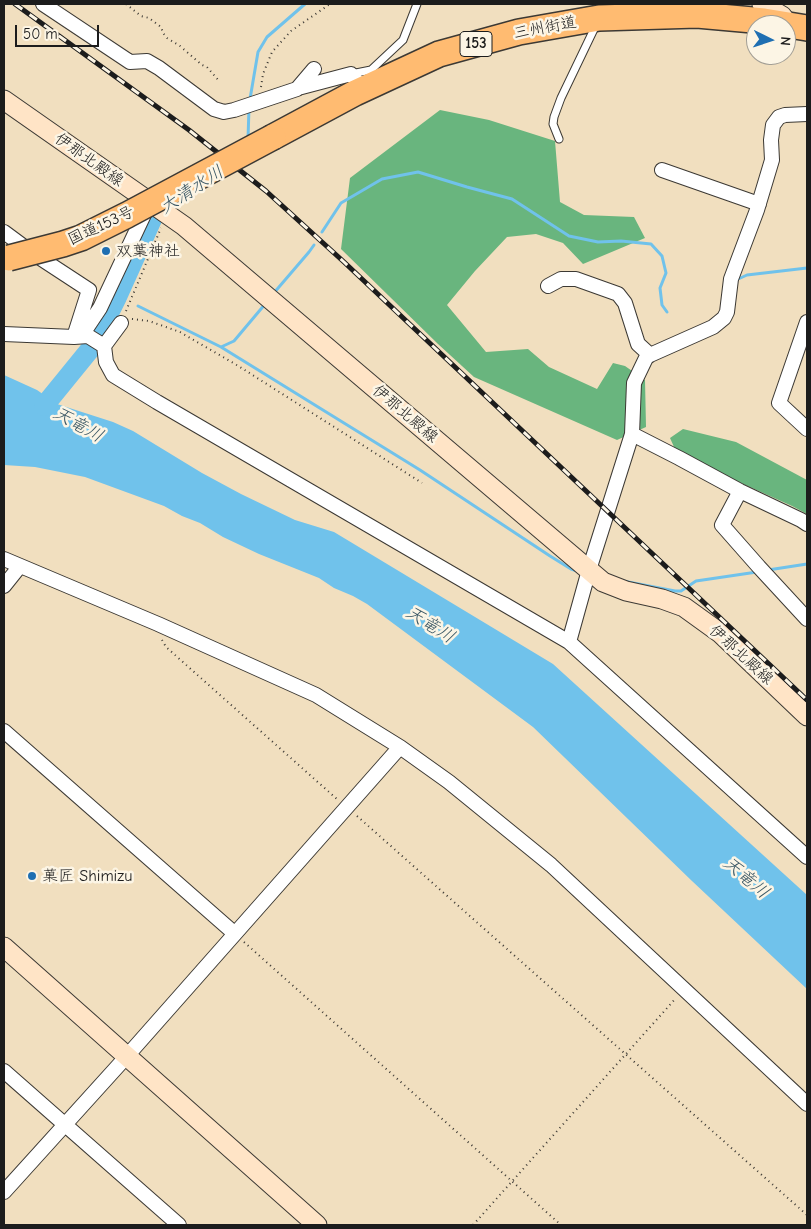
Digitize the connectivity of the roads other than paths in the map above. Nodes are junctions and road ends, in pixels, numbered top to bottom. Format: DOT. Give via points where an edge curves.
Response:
graph roads {
  1 [pos="43,4"];
  2 [pos="417,4"];
  3 [pos="659,4"];
  4 [pos="762,4"];
  5 [pos="692,10"];
  6 [pos="600,15"];
  7 [pos="632,17"];
  8 [pos="798,26"];
  9 [pos="314,69"];
  10 [pos="357,82"];
  11 [pos="297,89"];
  12 [pos="4,100"];
  13 [pos="807,114"];
  14 [pos="273,137"];
  15 [pos="559,139"];
  16 [pos="662,170"];
  17 [pos="759,204"];
  18 [pos="159,209"];
  19 [pos="4,232"];
  20 [pos="6,258"];
  21 [pos="548,286"];
  22 [pos="807,322"];
  23 [pos="121,323"];
  24 [pos="4,334"];
  25 [pos="74,338"];
  26 [pos="104,346"];
  27 [pos="650,355"];
  28 [pos="807,429"];
  29 [pos="632,434"];
  30 [pos="740,491"];
  31 [pos="807,524"];
  32 [pos="4,559"];
  33 [pos="20,566"];
  34 [pos="589,570"];
  35 [pos="4,586"];
  36 [pos="807,619"];
  37 [pos="570,642"];
  38 [pos="807,716"];
  39 [pos="4,731"];
  40 [pos="400,747"];
  41 [pos="807,858"];
  42 [pos="234,933"];
  43 [pos="4,947"];
  44 [pos="127,1056"];
  45 [pos="4,1071"];
  46 [pos="807,1104"];
  47 [pos="65,1124"];
  48 [pos="4,1192"];
  49 [pos="179,1225"];
  50 [pos="316,1225"];
  1 -- 11 [label="street" via="130,62 147,61 159,68 214,109 234,110"];
  2 -- 10 [label="lane" via="403,40"];
  3 -- 7 [label="main road"];
  4 -- 8 [label="main road"];
  5 -- 7 [label="highway, 三州街道 / 153"];
  5 -- 8 [label="highway, 三州街道 / 153"];
  6 -- 7 [label="highway, 三州街道 / 153"];
  6 -- 10 [label="highway, 三州街道 / 153" via="519,32 439,54"];
  6 -- 15 [label="lane" via="554,117 553,124"];
  9 -- 11 [label="street"];
  10 -- 11 [label="street"];
  10 -- 14 [label="highway, 三州街道 / 153"];
  12 -- 18 [label="main road, 伊那北殿線"];
  13 -- 17 [label="street" via="785,115 773,125 772,160"];
  14 -- 20 [label="highway, 国道153号 / 153, bridge" via="81,238"];
  16 -- 17 [label="street"];
  17 -- 27 [label="street" via="731,280 724,318 713,327"];
  18 -- 25 [label="street" via="100,308 86,329"];
  18 -- 34 [label="main road, 伊那北殿線" via="184,226"];
  19 -- 25 [label="street" via="89,290"];
  21 -- 27 [label="street" via="562,279 576,280 618,294 625,303 638,344"];
  22 -- 28 [label="street" via="779,403"];
  23 -- 26 [label="street"];
  24 -- 25 [label="street"];
  25 -- 26 [label="street" via="88,336"];
  26 -- 37 [label="street" via="106,362 114,375"];
  27 -- 29 [label="street" via="634,383"];
  29 -- 30 [label="street"];
  29 -- 34 [label="street"];
  30 -- 31 [label="street"];
  30 -- 36 [label="street" via="722,525"];
  32 -- 33 [label="street"];
  33 -- 35 [label="street"];
  33 -- 40 [label="street" via="316,695"];
  34 -- 37 [label="street"];
  34 -- 38 [label="main road, 伊那北殿線" via="603,582 626,591 684,607 720,632"];
  37 -- 41 [label="street"];
  39 -- 42 [label="street"];
  40 -- 42 [label="street"];
  40 -- 46 [label="street" via="449,782 550,865"];
  42 -- 44 [label="street"];
  43 -- 44 [label="main road"];
  44 -- 47 [label="street"];
  44 -- 50 [label="main road"];
  45 -- 47 [label="street"];
  47 -- 48 [label="street"];
  47 -- 49 [label="street"];
}
